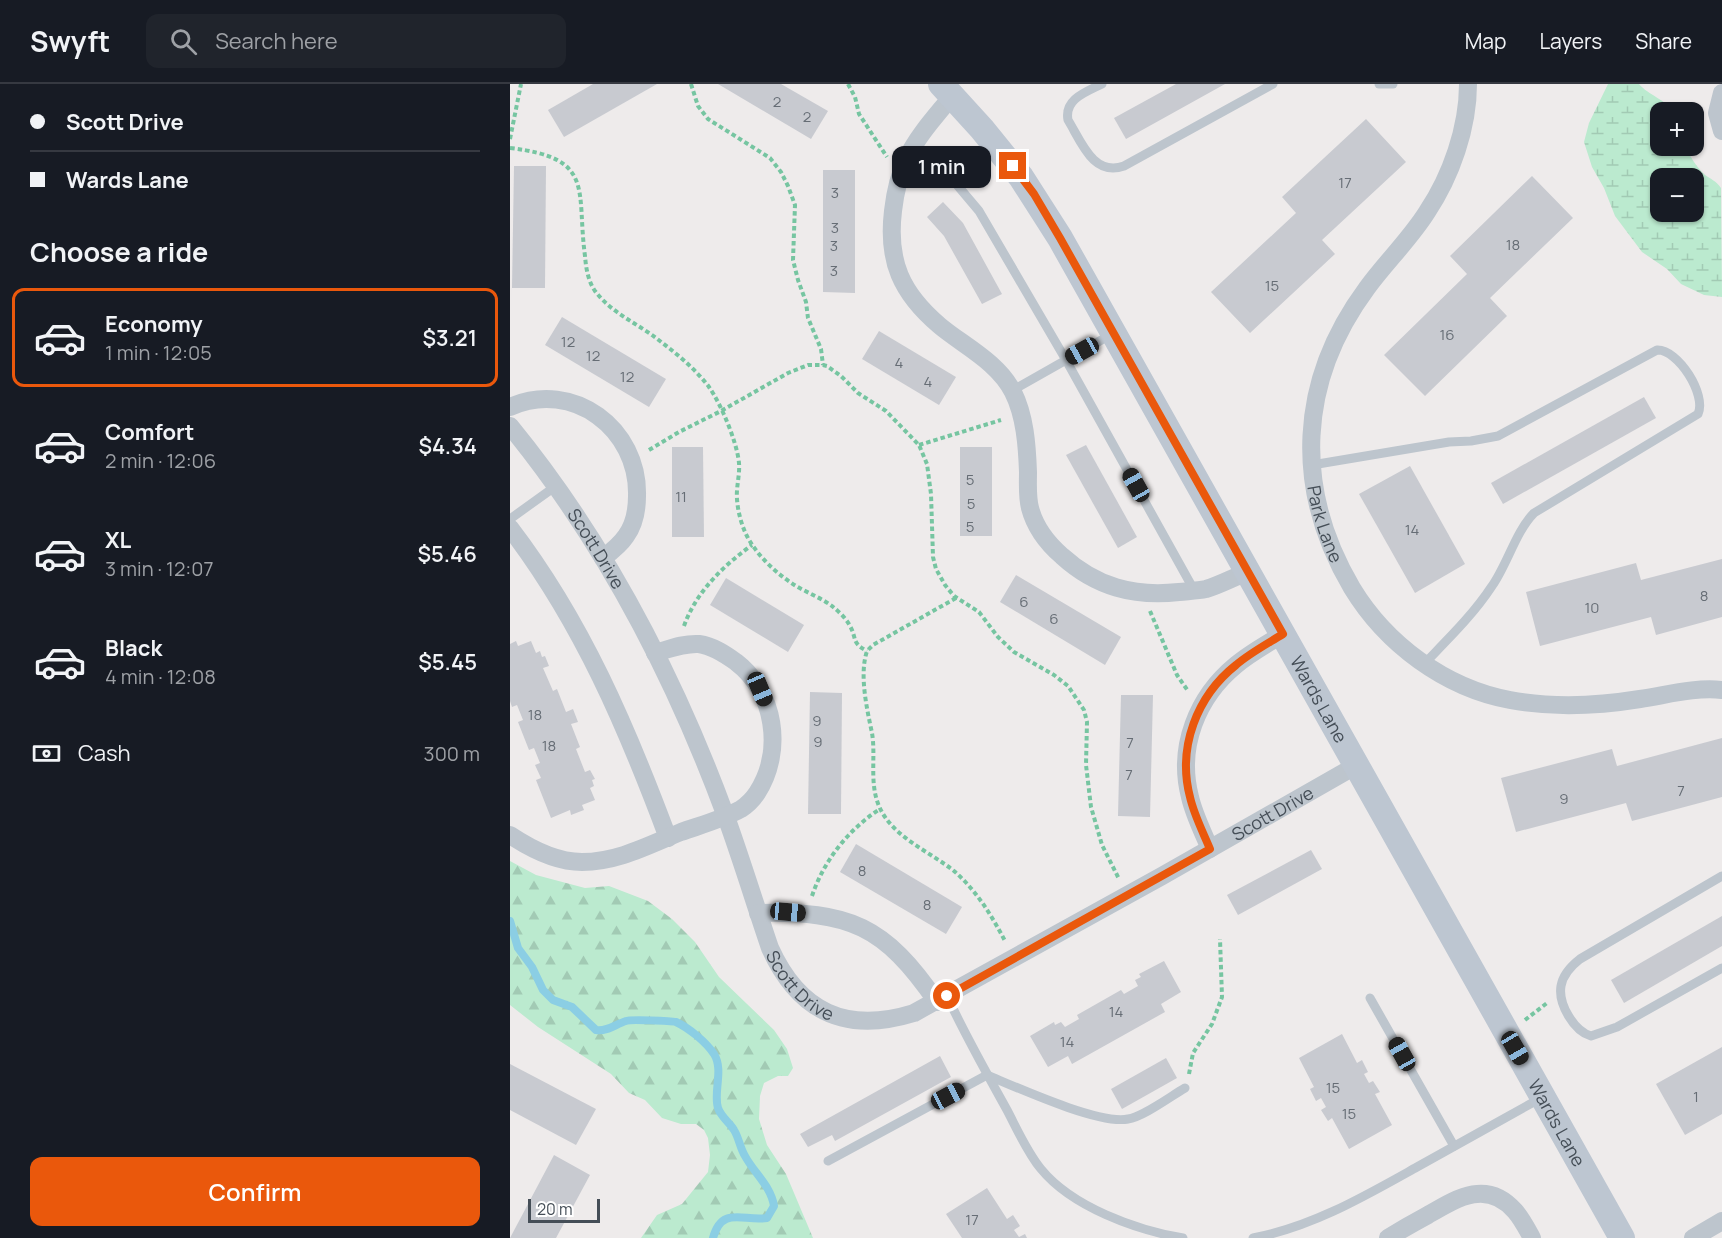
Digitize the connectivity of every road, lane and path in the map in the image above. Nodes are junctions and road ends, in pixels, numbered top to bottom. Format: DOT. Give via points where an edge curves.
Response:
graph roads {
  1 [pos="521,84"];
  2 [pos="691,84"];
  3 [pos="848,84"];
  4 [pos="1102,84"];
  5 [pos="1273,84"];
  6 [pos="1379,84"];
  7 [pos="1393,84"];
  8 [pos="1468,84"];
  9 [pos="946,90"];
  10 [pos="1722,93"];
  11 [pos="1722,131"];
  12 [pos="510,139"];
  13 [pos="914,145"];
  14 [pos="510,148"];
  15 [pos="902,171"];
  16 [pos="1114,333"];
  17 [pos="1066,360"];
  18 [pos="823,365"];
  19 [pos="1012,390"];
  20 [pos="510,407"];
  21 [pos="721,411"];
  22 [pos="1021,414"];
  23 [pos="510,426"];
  24 [pos="919,445"];
  25 [pos="632,461"];
  26 [pos="1312,465"];
  27 [pos="556,486"];
  28 [pos="510,519"];
  29 [pos="510,528"];
  30 [pos="752,545"];
  31 [pos="603,558"];
  32 [pos="1248,572"];
  33 [pos="1194,590"];
  34 [pos="1144,594"];
  35 [pos="956,598"];
  36 [pos="1283,634"];
  37 [pos="686,644"];
  38 [pos="867,651"];
  39 [pos="655,653"];
  40 [pos="1424,663"];
  41 [pos="1722,690"];
  42 [pos="1204,701"];
  43 [pos="1357,765"];
  44 [pos="880,809"];
  45 [pos="726,815"];
  46 [pos="510,835"];
  47 [pos="668,837"];
  48 [pos="1210,849"];
  49 [pos="1722,876"];
  50 [pos="1127,895"];
  51 [pos="758,913"];
  52 [pos="806,914"];
  53 [pos="1220,939"];
  54 [pos="1015,958"];
  55 [pos="1722,968"];
  56 [pos="1561,991"];
  57 [pos="1370,998"];
  58 [pos="942,999"];
  59 [pos="1506,1032"];
  60 [pos="987,1075"];
  61 [pos="1185,1088"];
  62 [pos="1543,1097"];
  63 [pos="1454,1146"];
  64 [pos="828,1161"];
  65 [pos="1722,1221"];
  66 [pos="1264,1237"];
  67 [pos="1182,1238"];
  68 [pos="1253,1238"];
  69 [pos="1388,1238"];
  70 [pos="1532,1238"];
  71 [pos="1622,1238"];
  72 [pos="1693,1238"];
  1 -- 12 [label="path"];
  2 -- 18 [label="path" via="698,106 708,119 770,158 788,186 795,205 793,260"];
  3 -- 15 [label="path" via="866,127"];
  4 -- 5 [label="lane" via="1074,99 1067,114 1094,161 1111,169 1124,166"];
  6 -- 7 [label="lane"];
  8 -- 26 [label="street, Park Lane" via="1465,118 1435,200 1355,305 1324,364 1313,418"];
  9 -- 13 [label="street"];
  9 -- 16 [label="street, Wards Lane" via="1034,194"];
  10 -- 11 [label="street" via="1717,113"];
  13 -- 15 [label="street"];
  13 -- 17 [label="lane" via="946,173 979,211"];
  14 -- 21 [label="path" via="551,156 574,174 582,198 585,262 595,290 612,309 652,335 699,375"];
  15 -- 19 [label="street" via="891,239 903,284 919,307 983,358"];
  16 -- 17 [label="lane"];
  16 -- 32 [label="street, Wards Lane"];
  17 -- 19 [label="lane"];
  17 -- 33 [label="lane"];
  18 -- 21 [label="path" via="803,366"];
  18 -- 24 [label="path" via="886,411"];
  19 -- 22 [label="street"];
  20 -- 25 [label="street" via="559,400 588,410 612,427"];
  21 -- 25 [label="path"];
  21 -- 30 [label="path" via="737,455 739,509"];
  22 -- 24 [label="path"];
  22 -- 34 [label="street" via="1028,499 1045,538 1083,573 1113,587"];
  23 -- 27 [label="street, Scott Drive"];
  24 -- 35 [label="path" via="930,482 933,557 945,585"];
  25 -- 31 [label="street" via="637,486 634,517 627,536"];
  26 -- 40 [label="street, Park Lane" via="1321,517 1345,575 1372,618"];
  26 -- 40 [label="lane" via="1498,436 1657,350 1672,354 1698,391 1701,406 1696,415 1531,516 1493,585"];
  27 -- 28 [label="lane"];
  27 -- 31 [label="street, Scott Drive"];
  29 -- 47 [label="street" via="556,594 593,661 636,754"];
  30 -- 37 [label="path" via="712,580 691,609 684,627"];
  30 -- 38 [label="path" via="769,566 841,615 851,626 855,642"];
  31 -- 39 [label="street, Scott Drive"];
  32 -- 33 [label="street"];
  32 -- 36 [label="street, Wards Lane"];
  33 -- 34 [label="street"];
  34 -- 42 [label="path" via="1181,683"];
  35 -- 38 [label="path"];
  35 -- 50 [label="path" via="979,612 1014,652 1062,681 1079,700 1087,722 1087,783 1096,829"];
  36 -- 42 [label="street" via="1237,664"];
  36 -- 43 [label="street, Wards Lane"];
  37 -- 39 [label="street"];
  37 -- 45 [label="street" via="714,648 741,666 760,689 772,724 774,744 762,784 748,803"];
  38 -- 44 [label="path" via="864,688"];
  39 -- 45 [label="street, Scott Drive"];
  40 -- 41 [label="street, Park Lane" via="1482,693 1543,705 1589,705"];
  42 -- 48 [label="street" via="1189,740 1186,780"];
  43 -- 48 [label="street, Scott Drive"];
  43 -- 59 [label="street, Wards Lane"];
  44 -- 52 [label="path" via="855,827 833,855 815,886"];
  44 -- 54 [label="path" via="907,839 967,883"];
  45 -- 47 [label="street"];
  45 -- 51 [label="street, Scott Drive"];
  46 -- 47 [label="street" via="544,854 583,862 633,852"];
  48 -- 50 [label="street, Scott Drive"];
  49 -- 56 [label="lane" via="1580,959 1563,978"];
  50 -- 54 [label="street, Scott Drive"];
  51 -- 52 [label="street"];
  51 -- 58 [label="street, Scott Drive" via="784,975 803,998 830,1013 860,1022 879,1022 914,1013"];
  52 -- 58 [label="street" via="853,923 876,935"];
  53 -- 61 [label="path" via="1222,997 1193,1053"];
  54 -- 58 [label="street, Scott Drive"];
  55 -- 56 [label="lane" via="1617,1027 1591,1036 1574,1022"];
  56 -- 59 [label="path"];
  57 -- 63 [label="lane"];
  58 -- 60 [label="lane"];
  59 -- 62 [label="street, Wards Lane"];
  60 -- 61 [label="lane" via="1047,1100 1118,1119 1131,1119"];
  60 -- 64 [label="lane"];
  60 -- 67 [label="lane" via="1033,1158 1052,1180 1120,1221"];
  62 -- 63 [label="lane"];
  62 -- 71 [label="street, Wards Lane"];
  63 -- 66 [label="lane" via="1332,1212"];
  65 -- 72 [label="street"];
  66 -- 68 [label="lane"];
  69 -- 70 [label="street" via="1453,1200 1478,1193 1495,1196 1509,1205"];
}
